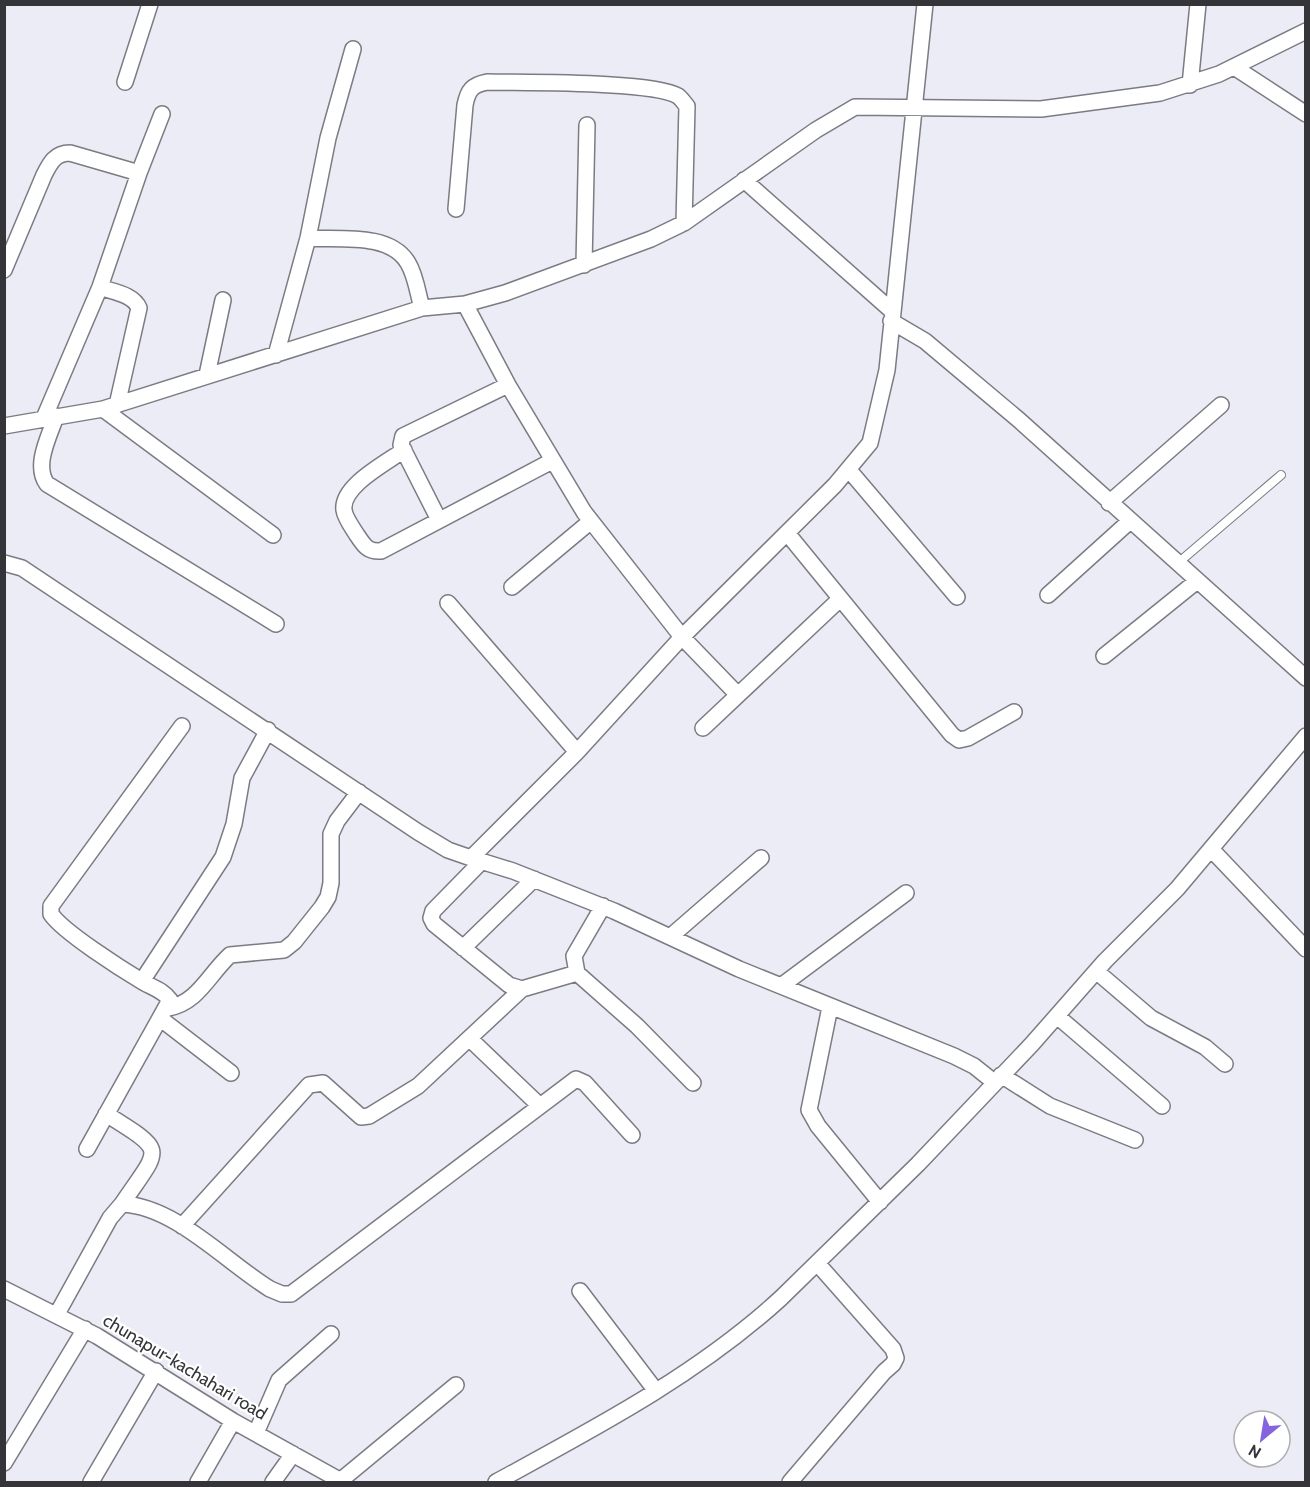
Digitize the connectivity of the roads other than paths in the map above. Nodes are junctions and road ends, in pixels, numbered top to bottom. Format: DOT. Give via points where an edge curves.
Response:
graph roads {
  1 [pos="150,4"];
  2 [pos="925,4"];
  3 [pos="1198,4"];
  4 [pos="1305,31"];
  5 [pos="353,49"];
  6 [pos="1234,67"];
  7 [pos="125,82"];
  8 [pos="1190,85"];
  9 [pos="914,108"];
  10 [pos="162,114"];
  11 [pos="1305,114"];
  12 [pos="587,125"];
  13 [pos="139,173"];
  14 [pos="744,180"];
  15 [pos="456,209"];
  16 [pos="684,223"];
  17 [pos="308,238"];
  18 [pos="584,266"];
  19 [pos="4,270"];
  20 [pos="100,287"];
  21 [pos="223,300"];
  22 [pos="465,304"];
  23 [pos="422,308"];
  24 [pos="891,316"];
  25 [pos="276,355"];
  26 [pos="207,375"];
  27 [pos="508,385"];
  28 [pos="1221,405"];
  29 [pos="110,407"];
  30 [pos="50,417"];
  31 [pos="4,426"];
  32 [pos="404,450"];
  33 [pos="552,461"];
  34 [pos="849,470"];
  35 [pos="1281,475"];
  36 [pos="1109,503"];
  37 [pos="439,520"];
  38 [pos="591,521"];
  39 [pos="1130,521"];
  40 [pos="787,533"];
  41 [pos="273,535"];
  42 [pos="4,563"];
  43 [pos="1178,563"];
  44 [pos="1197,581"];
  45 [pos="512,587"];
  46 [pos="1048,595"];
  47 [pos="957,597"];
  48 [pos="840,599"];
  49 [pos="448,603"];
  50 [pos="276,624"];
  51 [pos="682,637"];
  52 [pos="1104,656"];
  53 [pos="1305,678"];
  54 [pos="738,695"];
  55 [pos="1014,712"];
  56 [pos="182,726"];
  57 [pos="703,728"];
  58 [pos="268,730"];
  59 [pos="1305,736"];
  60 [pos="577,752"];
  61 [pos="359,792"];
  62 [pos="1211,849"];
  63 [pos="761,858"];
  64 [pos="476,860"];
  65 [pos="534,879"];
  66 [pos="906,893"];
  67 [pos="603,906"];
  68 [pos="670,937"];
  69 [pos="463,948"];
  70 [pos="1305,949"];
  71 [pos="1096,971"];
  72 [pos="578,973"];
  73 [pos="142,981"];
  74 [pos="781,986"];
  75 [pos="522,989"];
  76 [pos="830,1007"];
  77 [pos="164,1013"];
  78 [pos="1057,1016"];
  79 [pos="470,1039"];
  80 [pos="1225,1064"];
  81 [pos="231,1073"];
  82 [pos="997,1078"];
  83 [pos="693,1083"];
  84 [pos="539,1105"];
  85 [pos="1162,1106"];
  86 [pos="106,1114"];
  87 [pos="632,1135"];
  88 [pos="1135,1140"];
  89 [pos="87,1149"];
  90 [pos="880,1202"];
  91 [pos="122,1204"];
  92 [pos="182,1226"];
  93 [pos="817,1263"];
  94 [pos="580,1291"];
  95 [pos="6,1292"];
  96 [pos="57,1314"];
  97 [pos="85,1329"];
  98 [pos="331,1334"];
  99 [pos="156,1371"];
  100 [pos="456,1385"];
  101 [pos="656,1391"];
  102 [pos="233,1420"];
  103 [pos="256,1433"];
  104 [pos="293,1454"];
  105 [pos="4,1463"];
  106 [pos="91,1482"];
  107 [pos="198,1482"];
  108 [pos="273,1482"];
  109 [pos="341,1482"];
  110 [pos="496,1482"];
  111 [pos="790,1482"];
  1 -- 7 [label="street"];
  2 -- 9 [label="street"];
  3 -- 8 [label="street"];
  4 -- 6 [label="street"];
  5 -- 17 [label="street" via="328,138"];
  6 -- 8 [label="street"];
  6 -- 11 [label="street"];
  8 -- 9 [label="street" via="1071,107"];
  9 -- 14 [label="street" via="855,107"];
  9 -- 24 [label="street"];
  10 -- 13 [label="street"];
  12 -- 18 [label="street"];
  13 -- 19 [label="street" via="61,153 44,175"];
  13 -- 20 [label="street"];
  14 -- 16 [label="street"];
  14 -- 24 [label="street"];
  15 -- 16 [label="street" via="465,105 474,84 616,86 662,91 679,96 687,106"];
  16 -- 18 [label="street"];
  17 -- 23 [label="street" via="376,242 393,249 408,263"];
  17 -- 25 [label="street"];
  18 -- 22 [label="street"];
  20 -- 29 [label="street" via="129,297 139,308"];
  20 -- 30 [label="street"];
  21 -- 26 [label="street"];
  22 -- 23 [label="street"];
  22 -- 27 [label="street"];
  23 -- 25 [label="street"];
  24 -- 34 [label="street" via="887,370 875,427 870,443"];
  24 -- 36 [label="street" via="1019,420"];
  25 -- 26 [label="street"];
  26 -- 29 [label="street"];
  27 -- 32 [label="street" via="408,432 401,445"];
  27 -- 33 [label="street"];
  28 -- 36 [label="street"];
  29 -- 30 [label="street"];
  29 -- 41 [label="street"];
  30 -- 31 [label="street"];
  30 -- 50 [label="street" via="41,468 47,484"];
  32 -- 37 [label="street"];
  32 -- 37 [label="street" via="351,488 344,511 349,522 365,548 373,552"];
  33 -- 37 [label="street"];
  33 -- 38 [label="street"];
  34 -- 40 [label="street"];
  34 -- 47 [label="street"];
  35 -- 43 [label="lane"];
  36 -- 39 [label="street"];
  38 -- 45 [label="street"];
  38 -- 51 [label="street"];
  39 -- 43 [label="street"];
  39 -- 46 [label="street"];
  40 -- 48 [label="street"];
  40 -- 51 [label="street"];
  42 -- 58 [label="street" via="22,568"];
  43 -- 44 [label="street"];
  44 -- 52 [label="street"];
  44 -- 53 [label="street"];
  48 -- 54 [label="street"];
  48 -- 55 [label="street" via="941,725 959,740"];
  49 -- 60 [label="street"];
  51 -- 54 [label="street"];
  51 -- 60 [label="street"];
  54 -- 57 [label="street"];
  56 -- 73 [label="street" via="51,906 55,920"];
  58 -- 61 [label="street"];
  58 -- 73 [label="street" via="242,778 223,857"];
  59 -- 62 [label="street"];
  60 -- 64 [label="street"];
  61 -- 64 [label="street" via="448,850"];
  61 -- 77 [label="street" via="331,834 328,897 294,942 284,950 230,955 190,999"];
  62 -- 70 [label="street"];
  62 -- 71 [label="street"];
  63 -- 68 [label="street"];
  64 -- 65 [label="street"];
  64 -- 69 [label="street" via="431,918"];
  65 -- 67 [label="street"];
  65 -- 69 [label="street"];
  66 -- 74 [label="street"];
  67 -- 68 [label="street"];
  67 -- 72 [label="street" via="574,957"];
  68 -- 74 [label="street"];
  69 -- 75 [label="street" via="502,981"];
  71 -- 78 [label="street"];
  71 -- 80 [label="street" via="1151,1018 1204,1047"];
  72 -- 75 [label="street"];
  72 -- 83 [label="street"];
  73 -- 77 [label="street" via="170,1000"];
  74 -- 76 [label="street"];
  75 -- 79 [label="street"];
  76 -- 82 [label="street" via="954,1056"];
  76 -- 90 [label="street" via="809,1110"];
  77 -- 81 [label="street"];
  77 -- 86 [label="street"];
  78 -- 82 [label="street"];
  78 -- 85 [label="street"];
  79 -- 84 [label="street"];
  79 -- 92 [label="street" via="418,1086 362,1118 323,1083 309,1085"];
  82 -- 88 [label="street" via="1050,1106"];
  82 -- 90 [label="street"];
  84 -- 87 [label="street" via="567,1083 580,1080"];
  84 -- 92 [label="street" via="291,1294 282,1294 259,1282"];
  86 -- 89 [label="street"];
  86 -- 91 [label="street" via="152,1145 151,1161"];
  90 -- 93 [label="street"];
  91 -- 92 [label="street" via="138,1204"];
  91 -- 96 [label="street" via="110,1218"];
  93 -- 101 [label="street" via="764,1314"];
  93 -- 111 [label="street" via="893,1349 896,1358"];
  94 -- 101 [label="street"];
  95 -- 96 [label="street, chunapur-kachahari road"];
  96 -- 97 [label="street, chunapur-kachahari road"];
  97 -- 99 [label="street, chunapur-kachahari road"];
  97 -- 105 [label="street"];
  98 -- 103 [label="street" via="279,1380"];
  99 -- 102 [label="street, chunapur-kachahari road"];
  99 -- 106 [label="street"];
  100 -- 109 [label="street"];
  101 -- 110 [label="street"];
  102 -- 103 [label="street, chunapur-kachahari road"];
  102 -- 107 [label="street"];
  103 -- 104 [label="street, chunapur-kachahari road"];
  104 -- 108 [label="street"];
  104 -- 109 [label="street, chunapur-kachahari road"];
}
